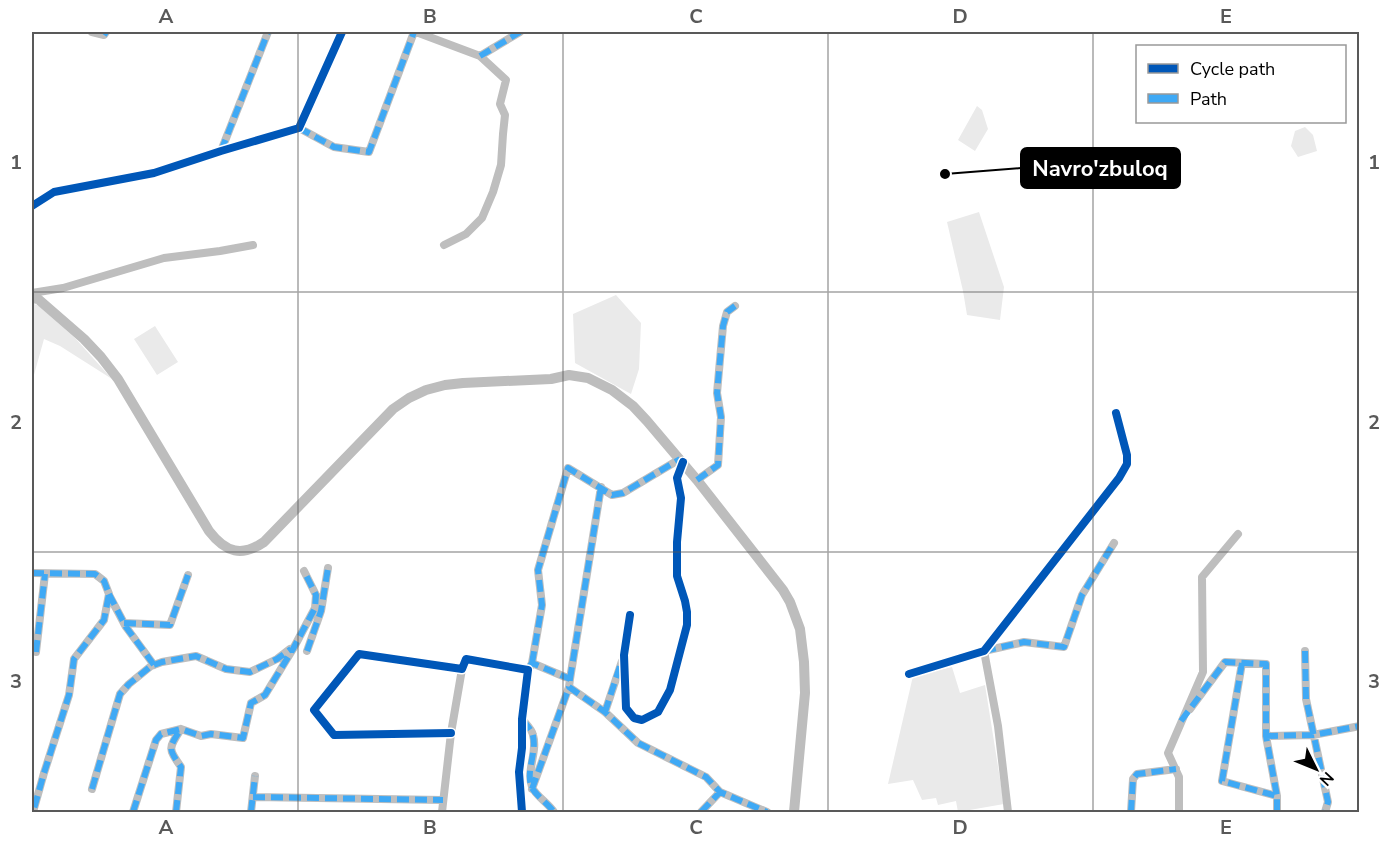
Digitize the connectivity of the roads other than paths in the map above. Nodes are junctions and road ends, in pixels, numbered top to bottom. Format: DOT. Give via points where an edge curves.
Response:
graph roads {
  1 [pos="92,32"];
  2 [pos="106,32"];
  3 [pos="268,32"];
  4 [pos="342,32"];
  5 [pos="415,32"];
  6 [pos="520,32"];
  7 [pos="480,56"];
  8 [pos="299,128"];
  9 [pos="221,151"];
  10 [pos="32,206"];
  11 [pos="253,245"];
  12 [pos="444,245"];
  13 [pos="32,296"];
  14 [pos="735,306"];
  15 [pos="1116,412"];
  16 [pos="681,461"];
  17 [pos="697,480"];
  18 [pos="600,487"];
  19 [pos="1238,534"];
  20 [pos="1114,543"];
  21 [pos="328,568"];
  22 [pos="304,571"];
  23 [pos="32,573"];
  24 [pos="45,574"];
  25 [pos="188,575"];
  26 [pos="109,594"];
  27 [pos="630,615"];
  28 [pos="124,623"];
  29 [pos="295,646"];
  30 [pos="307,651"];
  31 [pos="984,651"];
  32 [pos="1305,651"];
  33 [pos="36,652"];
  34 [pos="624,655"];
  35 [pos="1242,663"];
  36 [pos="154,665"];
  37 [pos="530,666"];
  38 [pos="462,669"];
  39 [pos="909,674"];
  40 [pos="570,683"];
  41 [pos="605,712"];
  42 [pos="522,719"];
  43 [pos="1181,721"];
  44 [pos="1359,726"];
  45 [pos="181,729"];
  46 [pos="451,733"];
  47 [pos="1313,735"];
  48 [pos="1266,736"];
  49 [pos="1176,769"];
  50 [pos="255,776"];
  51 [pos="92,789"];
  52 [pos="532,789"];
  53 [pos="720,792"];
  54 [pos="1277,796"];
  55 [pos="253,797"];
  56 [pos="443,800"];
  57 [pos="33,813"];
  58 [pos="133,813"];
  59 [pos="176,813"];
  60 [pos="250,813"];
  61 [pos="442,813"];
  62 [pos="522,813"];
  63 [pos="554,813"];
  64 [pos="700,813"];
  65 [pos="767,813"];
  66 [pos="794,813"];
  67 [pos="1008,813"];
  68 [pos="1131,813"];
  69 [pos="1179,813"];
  70 [pos="1277,813"];
  71 [pos="1325,813"];
  1 -- 2 [label="street"];
  3 -- 9 [label="street"];
  4 -- 8 [label="street"];
  5 -- 7 [label="street"];
  5 -- 8 [label="street" via="369,152 334,147"];
  6 -- 7 [label="street"];
  7 -- 12 [label="street" via="506,80 500,104 505,115 501,165 482,218 466,234"];
  8 -- 9 [label="street"];
  9 -- 10 [label="street" via="154,173 54,192"];
  11 -- 13 [label="street" via="164,258"];
  13 -- 16 [label="main road" via="101,357 209,531 218,542 242,552 264,542 393,409 417,393 436,387 569,375 588,378 633,406"];
  14 -- 17 [label="street" via="727,312 723,326 717,393 721,417 718,465"];
  15 -- 31 [label="street" via="1127,464"];
  16 -- 17 [label="main road"];
  16 -- 18 [label="street" via="623,493 612,495"];
  16 -- 34 [label="street" via="677,478 681,498 676,576 685,601 687,625 670,690 658,712 642,720 634,718 626,708"];
  17 -- 66 [label="main road" via="783,590 796,616 805,685"];
  18 -- 37 [label="street" via="568,468 538,570 542,605"];
  18 -- 40 [label="street"];
  19 -- 43 [label="street" via="1202,577 1203,672"];
  20 -- 31 [label="street" via="1082,596 1064,647 1024,642"];
  21 -- 30 [label="street" via="321,611"];
  22 -- 29 [label="street" via="316,595 315,608"];
  23 -- 24 [label="street"];
  24 -- 26 [label="street" via="95,574 104,581"];
  24 -- 33 [label="street"];
  25 -- 28 [label="street" via="170,625"];
  26 -- 28 [label="street"];
  26 -- 57 [label="street" via="104,620 74,659 69,695"];
  27 -- 34 [label="street"];
  28 -- 36 [label="street"];
  29 -- 36 [label="street" via="250,672 226,669 196,656"];
  29 -- 45 [label="street" via="265,695 250,704 243,738 201,736"];
  31 -- 39 [label="street"];
  31 -- 67 [label="street"];
  32 -- 47 [label="street" via="1306,699"];
  34 -- 41 [label="street"];
  35 -- 43 [label="street" via="1225,662"];
  35 -- 48 [label="street" via="1266,664"];
  35 -- 54 [label="street" via="1222,781"];
  36 -- 51 [label="street" via="120,694"];
  37 -- 38 [label="street" via="466,659"];
  37 -- 40 [label="street"];
  37 -- 42 [label="street"];
  38 -- 46 [label="street"];
  38 -- 46 [label="street" via="359,654 314,710 334,735"];
  40 -- 41 [label="street"];
  40 -- 52 [label="street"];
  41 -- 53 [label="street" via="638,743 706,777"];
  42 -- 52 [label="street" via="533,734"];
  42 -- 62 [label="street"];
  43 -- 49 [label="street" via="1168,753"];
  44 -- 47 [label="street"];
  45 -- 58 [label="street" via="158,736"];
  45 -- 59 [label="street" via="171,745 172,755 181,768"];
  46 -- 56 [label="street"];
  47 -- 48 [label="street"];
  47 -- 71 [label="street" via="1328,802"];
  48 -- 54 [label="street"];
  49 -- 68 [label="street" via="1137,774 1133,779"];
  49 -- 69 [label="street"];
  50 -- 55 [label="street"];
  52 -- 63 [label="street"];
  53 -- 64 [label="street"];
  53 -- 65 [label="street"];
  54 -- 70 [label="street"];
  55 -- 56 [label="street"];
  55 -- 60 [label="street"];
  56 -- 61 [label="street"];
}
